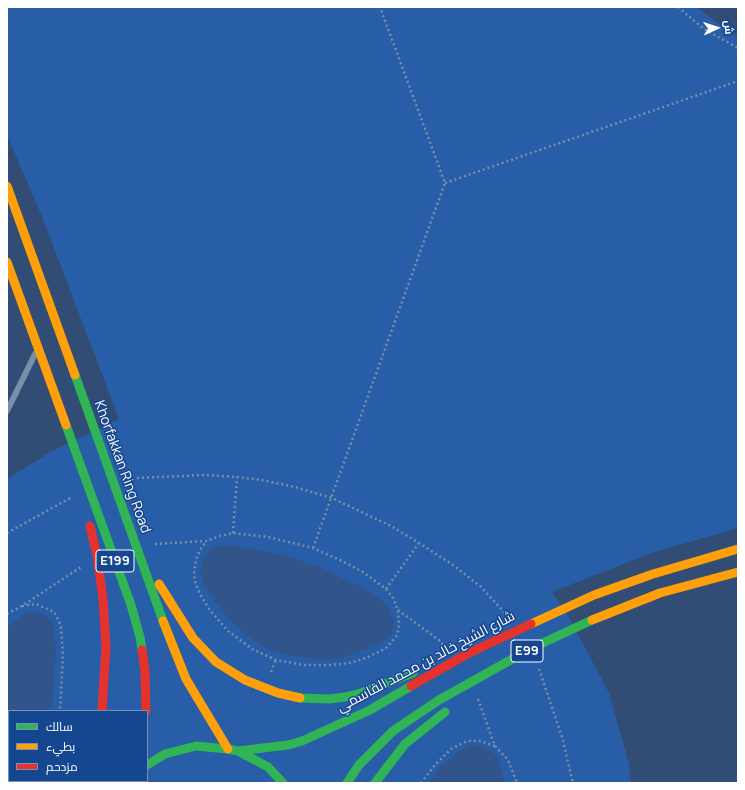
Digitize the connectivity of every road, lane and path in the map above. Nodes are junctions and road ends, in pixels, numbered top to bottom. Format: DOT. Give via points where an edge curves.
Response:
graph roads {
  1 [pos="380,7"];
  2 [pos="678,7"];
  3 [pos="738,48"];
  4 [pos="738,81"];
  5 [pos="445,183"];
  6 [pos="7,186"];
  7 [pos="7,262"];
  8 [pos="38,347"];
  9 [pos="7,411"];
  10 [pos="62,415"];
  11 [pos="237,477"];
  12 [pos="137,478"];
  13 [pos="81,492"];
  14 [pos="72,497"];
  15 [pos="332,498"];
  16 [pos="87,514"];
  17 [pos="7,533"];
  18 [pos="233,533"];
  19 [pos="206,541"];
  20 [pos="419,543"];
  21 [pos="155,544"];
  22 [pos="312,548"];
  23 [pos="738,549"];
  24 [pos="87,564"];
  25 [pos="738,572"];
  26 [pos="146,573"];
  27 [pos="386,589"];
  28 [pos="22,606"];
  29 [pos="398,610"];
  30 [pos="505,613"];
  31 [pos="7,614"];
  32 [pos="444,645"];
  33 [pos="532,648"];
  34 [pos="276,660"];
  35 [pos="539,670"];
  36 [pos="436,671"];
  37 [pos="269,678"];
  38 [pos="479,702"];
  39 [pos="60,710"];
  40 [pos="102,710"];
  41 [pos="146,710"];
  42 [pos="495,746"];
  43 [pos="228,748"];
  44 [pos="238,751"];
  45 [pos="148,764"];
  46 [pos="283,783"];
  47 [pos="347,783"];
  48 [pos="375,783"];
  49 [pos="421,783"];
  50 [pos="517,783"];
  51 [pos="573,783"];
  1 -- 5 [label="path"];
  2 -- 3 [label="path" via="704,29"];
  4 -- 5 [label="path"];
  5 -- 15 [label="path"];
  6 -- 26 [label="highway, Khorfakkan Ring Road / E199"];
  7 -- 8 [label="highway, E199"];
  8 -- 9 [label="lane"];
  8 -- 10 [label="highway, E199"];
  10 -- 13 [label="highway"];
  10 -- 41 [label="highway, E199" via="131,605 140,637 145,671"];
  11 -- 12 [label="path" via="205,475"];
  11 -- 15 [label="path" via="295,487"];
  11 -- 18 [label="path"];
  14 -- 17 [label="path"];
  15 -- 20 [label="path" via="391,526"];
  15 -- 22 [label="path"];
  16 -- 40 [label="highway" via="97,556 106,646"];
  18 -- 19 [label="path"];
  18 -- 22 [label="path" via="268,537"];
  19 -- 21 [label="path"];
  19 -- 34 [label="path" via="196,560 194,573 200,594 228,631 252,648"];
  20 -- 27 [label="path"];
  20 -- 30 [label="path" via="481,587"];
  22 -- 27 [label="path" via="363,572"];
  23 -- 36 [label="highway, شارع الشيخ خالد بن محمد القاسمي / E99" via="653,574 594,595 508,634"];
  24 -- 28 [label="path"];
  25 -- 33 [label="highway, E99" via="660,593 601,615"];
  26 -- 36 [label="highway" via="162,587 193,638 216,662 245,680 278,693 313,699 345,697 416,672"];
  26 -- 43 [label="highway, Khorfakkan Ring Road / E199" via="186,679"];
  27 -- 29 [label="path"];
  28 -- 31 [label="path"];
  28 -- 39 [label="path" via="36,604 54,612 59,621 63,655"];
  29 -- 32 [label="path"];
  29 -- 34 [label="path" via="399,624 396,637 385,649 366,658 332,665 304,665"];
  33 -- 47 [label="highway, E99" via="439,700 393,731 358,765"];
  33 -- 48 [label="highway" via="458,701 405,744"];
  34 -- 37 [label="path"];
  35 -- 51 [label="path" via="562,737"];
  36 -- 44 [label="highway, شارع الشيخ خالد بن محمد القاسمي / E99" via="370,710 302,741"];
  38 -- 42 [label="path"];
  42 -- 49 [label="path" via="480,741 462,743 451,749"];
  42 -- 50 [label="path" via="508,760"];
  43 -- 44 [label="highway"];
  43 -- 45 [label="highway" via="196,746 164,754"];
  44 -- 46 [label="highway" via="268,767"];
}
